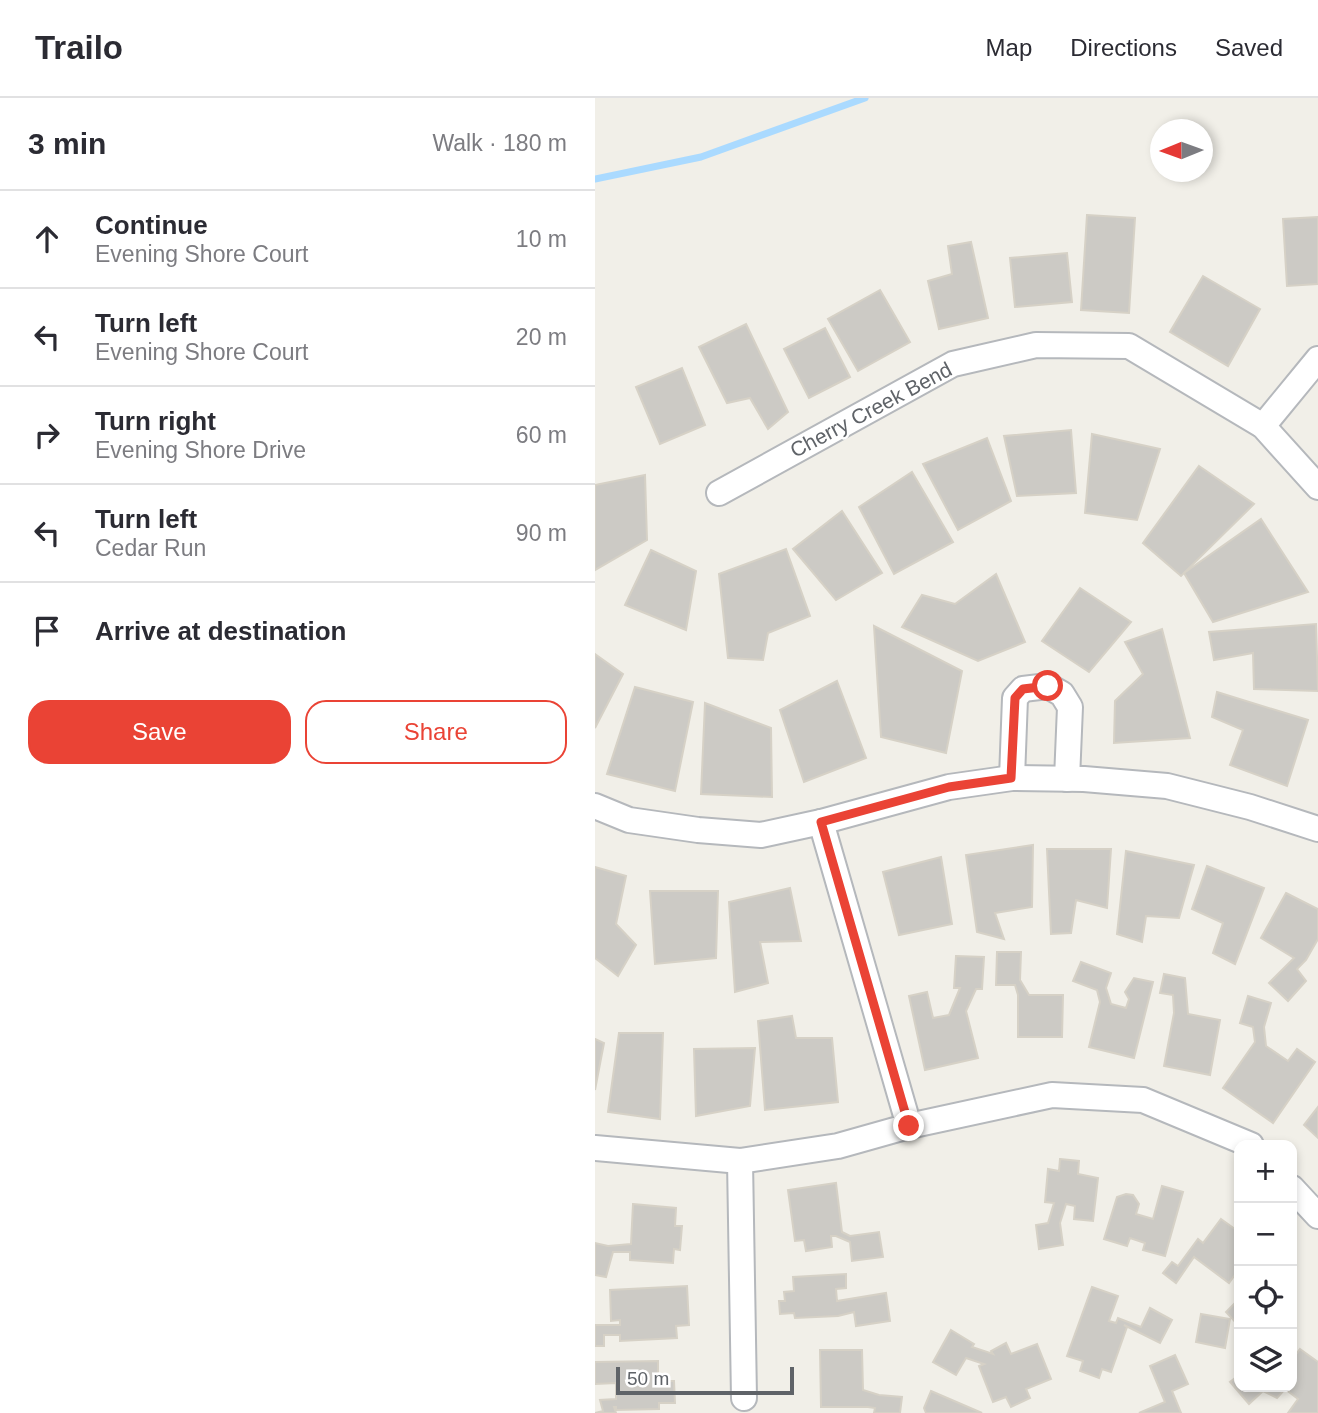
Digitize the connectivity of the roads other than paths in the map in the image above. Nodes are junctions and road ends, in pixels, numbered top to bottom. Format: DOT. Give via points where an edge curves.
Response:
graph roads {
  1 [pos="1318,359"];
  2 [pos="1263,426"];
  3 [pos="1318,487"];
  4 [pos="719,493"];
  5 [pos="1011,778"];
  6 [pos="1067,779"];
  7 [pos="595,806"];
  8 [pos="821,822"];
  9 [pos="1318,829"];
  10 [pos="909,1126"];
  11 [pos="1239,1140"];
  12 [pos="595,1148"];
  13 [pos="740,1161"];
  14 [pos="1297,1193"];
  15 [pos="1318,1216"];
  16 [pos="744,1398"];
  1 -- 2 [label="street"];
  2 -- 3 [label="street, Cherry Creek Bend"];
  2 -- 4 [label="street, Cherry Creek Bend" via="1129,346 1035,345 953,364"];
  5 -- 6 [label="street"];
  5 -- 6 [label="street" via="1015,698 1023,689 1048,686 1062,694 1070,707"];
  5 -- 8 [label="street" via="949,787"];
  6 -- 9 [label="street" via="1167,786"];
  7 -- 8 [label="street" via="629,820 761,835"];
  8 -- 10 [label="street"];
  10 -- 11 [label="street" via="1052,1095 1143,1100"];
  10 -- 13 [label="street" via="838,1146"];
  12 -- 13 [label="street"];
  13 -- 16 [label="street"];
  14 -- 15 [label="street"];
}
